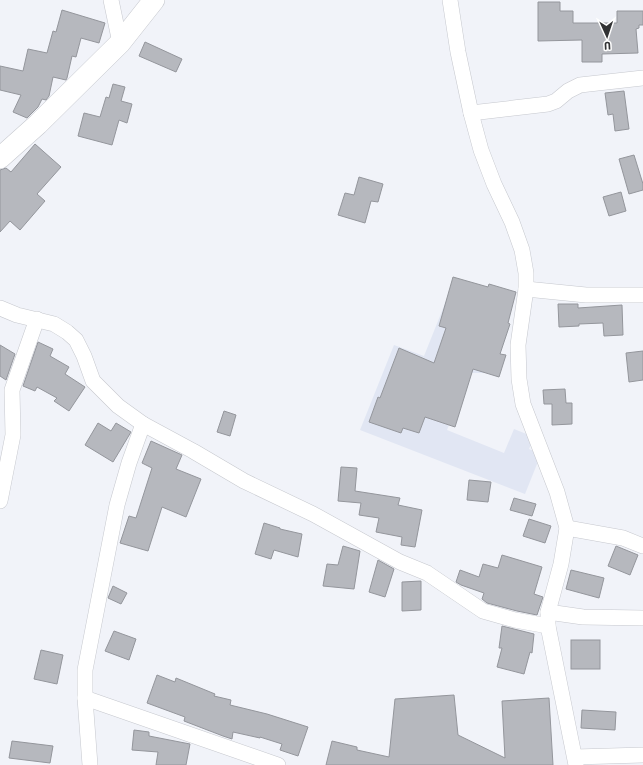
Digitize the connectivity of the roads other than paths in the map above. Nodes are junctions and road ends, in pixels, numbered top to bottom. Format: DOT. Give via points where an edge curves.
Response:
graph roads {
  1 [pos="111,0"];
  2 [pos="154,0"];
  3 [pos="450,0"];
  4 [pos="120,43"];
  5 [pos="643,78"];
  6 [pos="471,113"];
  7 [pos="0,158"];
  8 [pos="526,289"];
  9 [pos="643,295"];
  10 [pos="0,308"];
  11 [pos="37,319"];
  12 [pos="143,424"];
  13 [pos="0,501"];
  14 [pos="567,528"];
  15 [pos="643,546"];
  16 [pos="643,618"];
  17 [pos="548,619"];
  18 [pos="85,698"];
  19 [pos="643,756"];
  20 [pos="576,761"];
  21 [pos="90,765"];
  22 [pos="278,765"];
  1 -- 4 [label="street"];
  2 -- 4 [label="street"];
  3 -- 6 [label="street"];
  4 -- 7 [label="street"];
  5 -- 6 [label="street" via="580,85 548,104"];
  6 -- 8 [label="street" via="481,150 522,250"];
  8 -- 9 [label="street" via="586,295"];
  8 -- 14 [label="street" via="518,346 523,404 557,492"];
  10 -- 11 [label="street"];
  11 -- 12 [label="street" via="54,324 76,340 93,381 118,406"];
  11 -- 13 [label="street" via="12,390 13,435"];
  12 -- 17 [label="street" via="244,481 313,514 400,562 427,573 483,612 515,620"];
  12 -- 18 [label="street" via="129,463 114,520 85,670"];
  14 -- 15 [label="street" via="623,538"];
  14 -- 17 [label="street" via="562,564"];
  16 -- 17 [label="street"];
  17 -- 20 [label="street"];
  18 -- 21 [label="street"];
  18 -- 22 [label="street"];
  19 -- 20 [label="street"];
}
